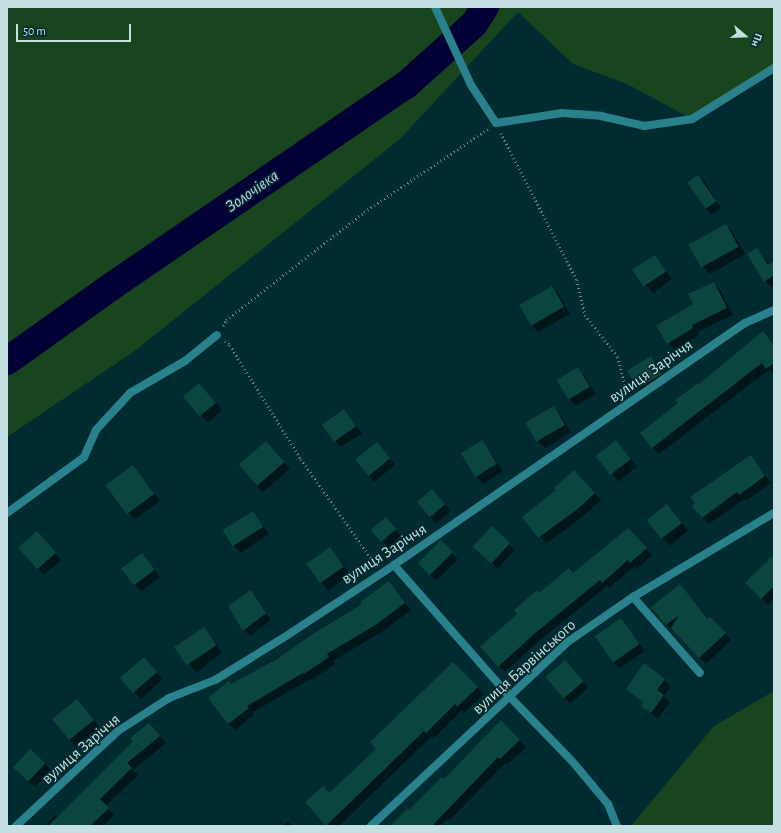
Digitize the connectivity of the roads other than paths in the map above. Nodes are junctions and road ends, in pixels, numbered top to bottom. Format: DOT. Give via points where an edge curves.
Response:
graph roads {
  1 [pos="435,7"];
  2 [pos="774,68"];
  3 [pos="774,310"];
  4 [pos="217,335"];
  5 [pos="7,513"];
  6 [pos="774,513"];
  7 [pos="394,565"];
  8 [pos="633,597"];
  9 [pos="700,673"];
  10 [pos="510,697"];
  11 [pos="16,826"];
  12 [pos="371,826"];
  13 [pos="617,826"];
  1 -- 2 [label="street" via="471,85 496,123 562,113 600,116 644,126 692,119"];
  3 -- 7 [label="street, вулиця Заріччя" via="745,323"];
  4 -- 5 [label="street" via="185,361 130,393 96,430 84,457"];
  6 -- 8 [label="street, вулиця Барвінського"];
  7 -- 10 [label="street"];
  7 -- 11 [label="street, вулиця Заріччя" via="215,680 170,698 118,732"];
  8 -- 9 [label="street"];
  8 -- 10 [label="street, вулиця Барвінського" via="569,640"];
  10 -- 12 [label="street, вулиця Барвінського"];
  10 -- 13 [label="street" via="572,761 608,804"];
}
